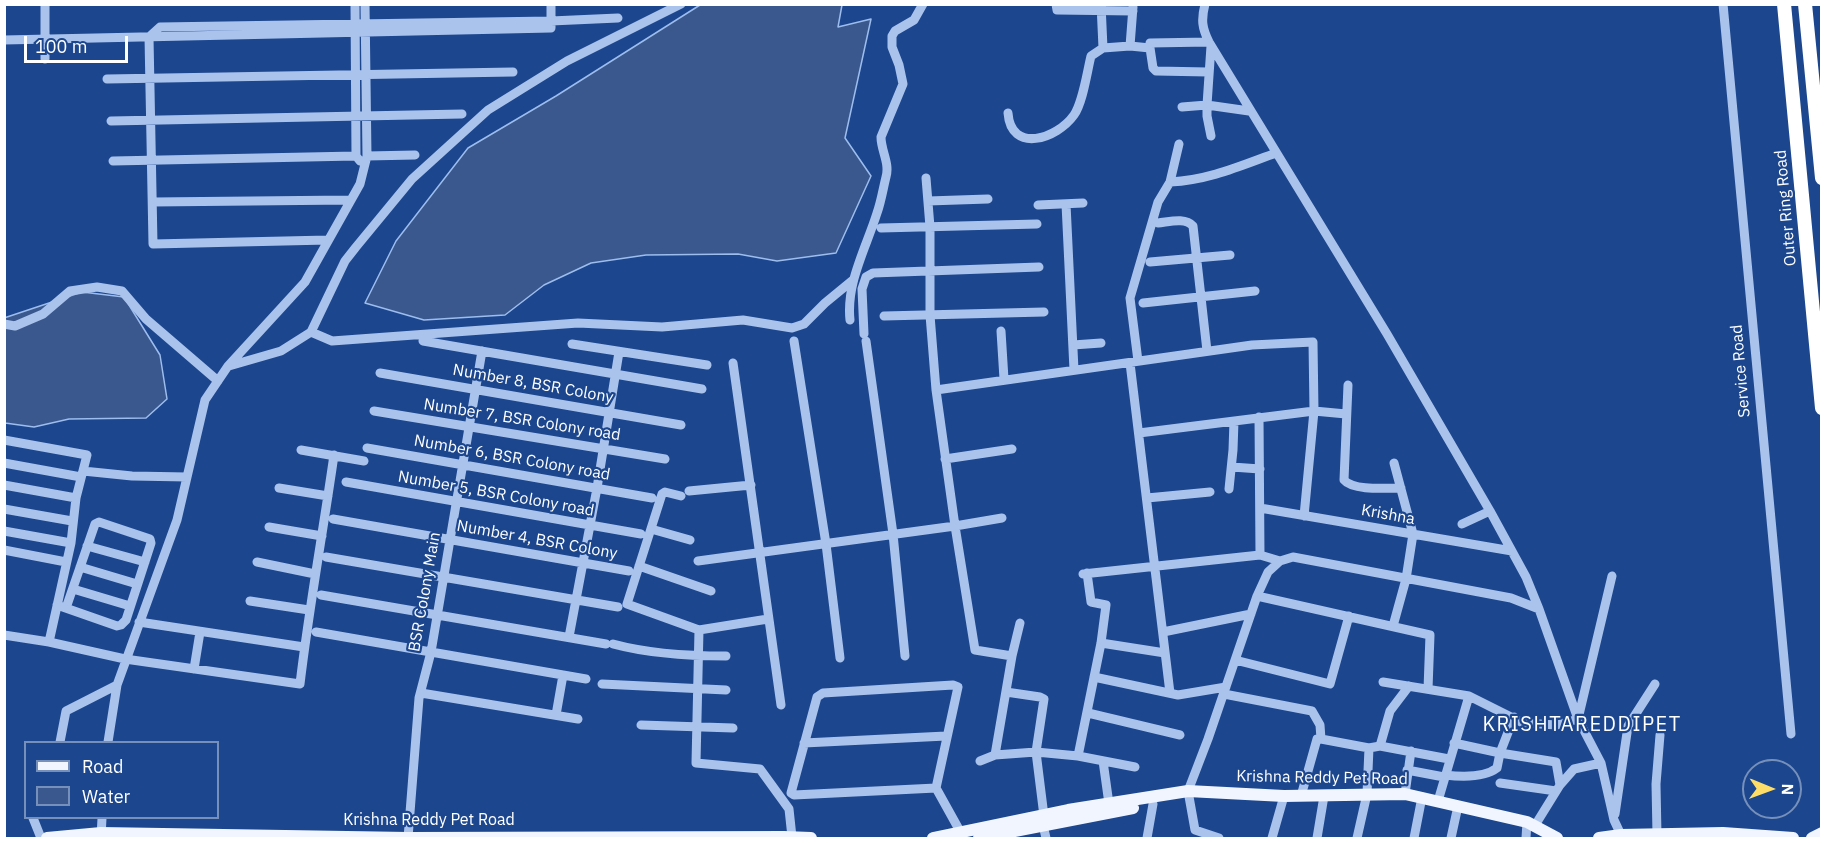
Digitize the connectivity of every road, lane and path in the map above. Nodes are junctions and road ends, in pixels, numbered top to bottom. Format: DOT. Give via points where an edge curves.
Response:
graph roads {
  1 [pos="45,4"];
  2 [pos="355,4"];
  3 [pos="365,4"];
  4 [pos="551,4"];
  5 [pos="681,4"];
  6 [pos="923,4"];
  7 [pos="1056,4"];
  8 [pos="1205,4"];
  9 [pos="1723,4"];
  10 [pos="1784,4"];
  11 [pos="1805,4"];
  12 [pos="1101,8"];
  13 [pos="1133,8"];
  14 [pos="618,18"];
  15 [pos="551,21"];
  16 [pos="360,28"];
  17 [pos="149,37"];
  18 [pos="45,39"];
  19 [pos="4,40"];
  20 [pos="1210,44"];
  21 [pos="1130,46"];
  22 [pos="1103,48"];
  23 [pos="1150,48"];
  24 [pos="45,59"];
  25 [pos="513,72"];
  26 [pos="1208,72"];
  27 [pos="361,74"];
  28 [pos="107,79"];
  29 [pos="151,80"];
  30 [pos="1207,105"];
  31 [pos="1182,107"];
  32 [pos="1249,111"];
  33 [pos="1008,113"];
  34 [pos="462,114"];
  35 [pos="361,115"];
  36 [pos="150,120"];
  37 [pos="111,121"];
  38 [pos="1212,136"];
  39 [pos="1179,144"];
  40 [pos="1276,153"];
  41 [pos="415,155"];
  42 [pos="356,156"];
  43 [pos="365,160"];
  44 [pos="113,161"];
  45 [pos="152,161"];
  46 [pos="926,178"];
  47 [pos="1821,178"];
  48 [pos="1170,182"];
  49 [pos="988,199"];
  50 [pos="350,201"];
  51 [pos="928,201"];
  52 [pos="153,202"];
  53 [pos="1083,203"];
  54 [pos="1066,204"];
  55 [pos="1038,205"];
  56 [pos="1158,223"];
  57 [pos="1037,224"];
  58 [pos="930,226"];
  59 [pos="881,228"];
  60 [pos="328,240"];
  61 [pos="1230,255"];
  62 [pos="1197,258"];
  63 [pos="1150,262"];
  64 [pos="1039,267"];
  65 [pos="930,272"];
  66 [pos="853,280"];
  67 [pos="1255,291"];
  68 [pos="1201,296"];
  69 [pos="1143,303"];
  70 [pos="1044,312"];
  71 [pos="930,315"];
  72 [pos="884,316"];
  73 [pos="850,320"];
  74 [pos="4,324"];
  75 [pos="1001,331"];
  76 [pos="311,332"];
  77 [pos="423,341"];
  78 [pos="794,341"];
  79 [pos="1101,343"];
  80 [pos="572,344"];
  81 [pos="1073,345"];
  82 [pos="482,351"];
  83 [pos="1207,351"];
  84 [pos="619,352"];
  85 [pos="1134,362"];
  86 [pos="733,363"];
  87 [pos="707,365"];
  88 [pos="228,366"];
  89 [pos="1074,370"];
  90 [pos="380,373"];
  91 [pos="616,375"];
  92 [pos="1004,379"];
  93 [pos="218,381"];
  94 [pos="1348,385"];
  95 [pos="702,389"];
  96 [pos="475,390"];
  97 [pos="936,390"];
  98 [pos="1821,408"];
  99 [pos="374,411"];
  100 [pos="1314,411"];
  101 [pos="610,413"];
  102 [pos="1346,414"];
  103 [pos="1259,417"];
  104 [pos="1234,421"];
  105 [pos="681,425"];
  106 [pos="469,426"];
  107 [pos="1139,433"];
  108 [pos="4,440"];
  109 [pos="367,448"];
  110 [pos="603,449"];
  111 [pos="1012,449"];
  112 [pos="301,450"];
  113 [pos="334,455"];
  114 [pos="665,459"];
  115 [pos="945,459"];
  116 [pos="364,461"];
  117 [pos="4,463"];
  118 [pos="1394,463"];
  119 [pos="463,465"];
  120 [pos="1232,466"];
  121 [pos="1260,469"];
  122 [pos="82,474"];
  123 [pos="187,477"];
  124 [pos="346,482"];
  125 [pos="4,485"];
  126 [pos="751,485"];
  127 [pos="279,488"];
  128 [pos="597,488"];
  129 [pos="1401,488"];
  130 [pos="1229,489"];
  131 [pos="1210,492"];
  132 [pos="328,496"];
  133 [pos="76,498"];
  134 [pos="652,498"];
  135 [pos="1147,498"];
  136 [pos="456,502"];
  137 [pos="1260,508"];
  138 [pos="4,509"];
  139 [pos="1490,511"];
  140 [pos="1304,516"];
  141 [pos="1002,518"];
  142 [pos="333,519"];
  143 [pos="72,521"];
  144 [pos="1462,524"];
  145 [pos="590,526"];
  146 [pos="955,526"];
  147 [pos="269,527"];
  148 [pos="651,529"];
  149 [pos="4,531"];
  150 [pos="641,534"];
  151 [pos="893,534"];
  152 [pos="1413,534"];
  153 [pos="322,536"];
  154 [pos="449,539"];
  155 [pos="690,540"];
  156 [pos="71,543"];
  157 [pos="826,544"];
  158 [pos="87,546"];
  159 [pos="4,550"];
  160 [pos="1512,551"];
  161 [pos="760,553"];
  162 [pos="1260,555"];
  163 [pos="326,557"];
  164 [pos="698,561"];
  165 [pos="1280,561"];
  166 [pos="66,562"];
  167 [pos="145,562"];
  168 [pos="257,562"];
  169 [pos="583,564"];
  170 [pos="639,566"];
  171 [pos="1155,566"];
  172 [pos="80,567"];
  173 [pos="629,571"];
  174 [pos="315,574"];
  175 [pos="1612,576"];
  176 [pos="442,577"];
  177 [pos="1526,577"];
  178 [pos="1406,579"];
  179 [pos="137,584"];
  180 [pos="73,589"];
  181 [pos="711,591"];
  182 [pos="321,595"];
  183 [pos="1257,596"];
  184 [pos="250,600"];
  185 [pos="576,600"];
  186 [pos="1518,600"];
  187 [pos="130,606"];
  188 [pos="62,607"];
  189 [pos="618,607"];
  190 [pos="1539,609"];
  191 [pos="309,610"];
  192 [pos="1251,614"];
  193 [pos="437,615"];
  194 [pos="1349,616"];
  195 [pos="768,619"];
  196 [pos="139,622"];
  197 [pos="1020,623"];
  198 [pos="1393,626"];
  199 [pos="699,630"];
  200 [pos="200,632"];
  201 [pos="316,632"];
  202 [pos="1163,632"];
  203 [pos="4,635"];
  204 [pos="569,637"];
  205 [pos="49,642"];
  206 [pos="1101,643"];
  207 [pos="304,647"];
  208 [pos="431,652"];
  209 [pos="1165,652"];
  210 [pos="699,656"];
  211 [pos="726,656"];
  212 [pos="905,656"];
  213 [pos="1012,656"];
  214 [pos="840,658"];
  215 [pos="125,659"];
  216 [pos="1235,660"];
  217 [pos="194,669"];
  218 [pos="563,675"];
  219 [pos="1094,676"];
  220 [pos="586,679"];
  221 [pos="1383,682"];
  222 [pos="602,684"];
  223 [pos="1655,684"];
  224 [pos="117,685"];
  225 [pos="1409,686"];
  226 [pos="698,688"];
  227 [pos="1428,689"];
  228 [pos="726,690"];
  229 [pos="1225,690"];
  230 [pos="1006,692"];
  231 [pos="422,693"];
  232 [pos="1170,693"];
  233 [pos="1469,696"];
  234 [pos="781,705"];
  235 [pos="1088,713"];
  236 [pos="556,715"];
  237 [pos="1514,717"];
  238 [pos="578,719"];
  239 [pos="1578,719"];
  240 [pos="641,725"];
  241 [pos="697,727"];
  242 [pos="733,728"];
  243 [pos="1791,734"];
  244 [pos="1180,735"];
  245 [pos="1660,735"];
  246 [pos="946,736"];
  247 [pos="1321,738"];
  248 [pos="60,741"];
  249 [pos="108,741"];
  250 [pos="1454,742"];
  251 [pos="804,743"];
  252 [pos="1380,746"];
  253 [pos="1370,748"];
  254 [pos="1036,752"];
  255 [pos="1411,752"];
  256 [pos="1500,753"];
  257 [pos="995,755"];
  258 [pos="1078,756"];
  259 [pos="1449,759"];
  260 [pos="980,761"];
  261 [pos="1103,761"];
  262 [pos="1601,763"];
  263 [pos="1135,767"];
  264 [pos="1407,770"];
  265 [pos="1445,776"];
  266 [pos="1500,783"];
  267 [pos="936,788"];
  268 [pos="1558,788"];
  269 [pos="1188,791"];
  270 [pos="1367,794"];
  271 [pos="1405,794"];
  272 [pos="1284,796"];
  273 [pos="1302,796"];
  274 [pos="1324,796"];
  275 [pos="1422,797"];
  276 [pos="1438,801"];
  277 [pos="1110,804"];
  278 [pos="1153,804"];
  279 [pos="1458,806"];
  280 [pos="33,819"];
  281 [pos="102,819"];
  282 [pos="1044,820"];
  283 [pos="1614,820"];
  284 [pos="1530,824"];
  285 [pos="961,833"];
  286 [pos="1821,833"];
  287 [pos="1657,835"];
  288 [pos="101,836"];
  289 [pos="792,837"];
  290 [pos="1610,837"];
  291 [pos="41,838"];
  292 [pos="47,838"];
  293 [pos="408,838"];
  294 [pos="811,838"];
  295 [pos="933,838"];
  296 [pos="979,838"];
  297 [pos="1046,838"];
  298 [pos="1147,838"];
  299 [pos="1219,838"];
  300 [pos="1272,838"];
  301 [pos="1317,838"];
  302 [pos="1357,838"];
  303 [pos="1414,838"];
  304 [pos="1451,838"];
  305 [pos="1526,838"];
  306 [pos="1553,838"];
  307 [pos="1793,838"];
  308 [pos="1812,838"];
  1 -- 18 [label="street"];
  2 -- 16 [label="street"];
  3 -- 16 [label="street"];
  4 -- 15 [label="street"];
  5 -- 76 [label="street" via="567,61 488,110 412,179 356,247 345,261"];
  6 -- 66 [label="street" via="914,20 892,36 903,84 882,137 887,176"];
  7 -- 12 [label="street" via="1057,10"];
  8 -- 20 [label="street" via="1203,30"];
  9 -- 243 [label="street, Service Road"];
  10 -- 98 [label="highway, Outer Ring Road"];
  11 -- 47 [label="highway"];
  12 -- 13 [label="street"];
  12 -- 22 [label="street"];
  13 -- 21 [label="street"];
  14 -- 15 [label="street"];
  15 -- 16 [label="street"];
  16 -- 17 [label="street"];
  16 -- 27 [label="street"];
  17 -- 18 [label="street"];
  17 -- 29 [label="street"];
  18 -- 19 [label="street"];
  18 -- 24 [label="street"];
  20 -- 23 [label="street" via="1150,43"];
  20 -- 26 [label="street"];
  20 -- 32 [label="street"];
  21 -- 22 [label="street"];
  21 -- 23 [label="street"];
  22 -- 33 [label="street" via="1091,56 1076,114 1063,127 1046,137 1029,138 1018,135 1008,123"];
  23 -- 26 [label="street" via="1156,71"];
  25 -- 27 [label="street"];
  26 -- 30 [label="street"];
  27 -- 29 [label="street"];
  27 -- 35 [label="street"];
  28 -- 29 [label="street"];
  29 -- 36 [label="street"];
  30 -- 31 [label="street"];
  30 -- 32 [label="street"];
  30 -- 38 [label="street"];
  32 -- 40 [label="street"];
  34 -- 35 [label="street"];
  35 -- 36 [label="street"];
  35 -- 42 [label="street"];
  35 -- 43 [label="street"];
  36 -- 37 [label="street"];
  36 -- 45 [label="street"];
  39 -- 48 [label="street"];
  40 -- 48 [label="street" via="1215,176"];
  40 -- 139 [label="street"];
  41 -- 43 [label="street"];
  42 -- 43 [label="street"];
  42 -- 45 [label="street"];
  43 -- 50 [label="street" via="360,184"];
  44 -- 45 [label="street"];
  45 -- 52 [label="street"];
  46 -- 51 [label="street"];
  48 -- 85 [label="street" via="1158,202 1130,298"];
  49 -- 51 [label="street"];
  50 -- 52 [label="street"];
  50 -- 60 [label="street"];
  51 -- 58 [label="street"];
  52 -- 60 [label="street" via="153,244"];
  53 -- 54 [label="street"];
  54 -- 55 [label="street"];
  54 -- 81 [label="street"];
  56 -- 62 [label="street" via="1190,222"];
  57 -- 58 [label="street"];
  58 -- 59 [label="street"];
  58 -- 65 [label="street"];
  60 -- 88 [label="street" via="305,282"];
  61 -- 62 [label="street"];
  62 -- 63 [label="street"];
  62 -- 68 [label="street"];
  64 -- 65 [label="street"];
  65 -- 71 [label="street"];
  65 -- 151 [label="street" via="879,273 866,277 862,289 865,337"];
  66 -- 73 [label="street"];
  66 -- 76 [label="street" via="804,324 792,328 743,320 662,327 578,323 336,341"];
  67 -- 68 [label="street"];
  68 -- 69 [label="street"];
  68 -- 83 [label="street"];
  70 -- 71 [label="street"];
  71 -- 72 [label="street"];
  71 -- 97 [label="street"];
  74 -- 93 [label="street" via="15,326 43,314 70,291 97,287 122,291 146,319"];
  75 -- 92 [label="street"];
  76 -- 88 [label="street" via="281,351"];
  77 -- 82 [label="street"];
  78 -- 157 [label="street"];
  79 -- 81 [label="street"];
  80 -- 84 [label="street"];
  81 -- 89 [label="street"];
  82 -- 91 [label="street"];
  82 -- 96 [label="street, BSR Colony Main"];
  83 -- 85 [label="street"];
  83 -- 100 [label="street" via="1313,342"];
  84 -- 87 [label="street"];
  84 -- 91 [label="street"];
  85 -- 89 [label="street"];
  85 -- 107 [label="street"];
  86 -- 126 [label="street"];
  88 -- 93 [label="street"];
  89 -- 92 [label="street"];
  90 -- 96 [label="street, Number 8, BSR Colony"];
  91 -- 95 [label="street"];
  91 -- 101 [label="street"];
  92 -- 97 [label="street"];
  93 -- 123 [label="street" via="205,400"];
  94 -- 102 [label="street"];
  96 -- 101 [label="street, Number 8, BSR Colony"];
  96 -- 106 [label="street, BSR Colony Main"];
  97 -- 115 [label="street"];
  99 -- 106 [label="street, Number 7, BSR Colony road"];
  100 -- 102 [label="street"];
  100 -- 103 [label="street"];
  100 -- 140 [label="street"];
  101 -- 105 [label="street, Number 8, BSR Colony"];
  101 -- 110 [label="street"];
  102 -- 129 [label="street" via="1344,480 1356,487"];
  103 -- 104 [label="street"];
  103 -- 121 [label="street"];
  104 -- 107 [label="street"];
  104 -- 120 [label="street"];
  106 -- 110 [label="street, Number 7, BSR Colony road"];
  106 -- 119 [label="street, BSR Colony Main"];
  107 -- 135 [label="street"];
  108 -- 122 [label="street" via="87,455"];
  109 -- 119 [label="street, Number 6, BSR Colony road"];
  110 -- 114 [label="street, Number 7, BSR Colony road"];
  110 -- 128 [label="street"];
  111 -- 115 [label="street"];
  112 -- 113 [label="street"];
  113 -- 116 [label="street"];
  113 -- 132 [label="street"];
  115 -- 146 [label="street"];
  117 -- 122 [label="street"];
  118 -- 129 [label="street"];
  119 -- 128 [label="street, Number 6, BSR Colony road"];
  119 -- 136 [label="street, BSR Colony Main"];
  120 -- 121 [label="street"];
  120 -- 130 [label="street"];
  121 -- 137 [label="street"];
  122 -- 123 [label="street"];
  122 -- 133 [label="street"];
  123 -- 196 [label="street" via="177,520"];
  124 -- 136 [label="street, Number 5, BSR Colony road"];
  125 -- 133 [label="street"];
  126 -- 148 [label="street" via="665,492"];
  126 -- 161 [label="street"];
  127 -- 132 [label="street"];
  128 -- 134 [label="street, Number 6, BSR Colony road"];
  128 -- 145 [label="street"];
  129 -- 152 [label="street"];
  131 -- 135 [label="street"];
  132 -- 153 [label="street"];
  133 -- 143 [label="street"];
  135 -- 171 [label="street"];
  136 -- 145 [label="street, Number 5, BSR Colony road"];
  136 -- 154 [label="street, BSR Colony Main"];
  137 -- 140 [label="street, Krishna"];
  137 -- 162 [label="street"];
  138 -- 143 [label="street"];
  139 -- 144 [label="street"];
  139 -- 160 [label="street"];
  140 -- 152 [label="street, Krishna"];
  141 -- 146 [label="street"];
  142 -- 154 [label="street, Number 4, BSR Colony"];
  143 -- 156 [label="street"];
  145 -- 150 [label="street, Number 5, BSR Colony road"];
  145 -- 169 [label="street"];
  146 -- 151 [label="street"];
  146 -- 213 [label="street" via="975,650"];
  147 -- 153 [label="street"];
  148 -- 155 [label="street"];
  148 -- 170 [label="street"];
  149 -- 156 [label="street"];
  151 -- 157 [label="street"];
  151 -- 212 [label="street"];
  152 -- 160 [label="street, Krishna"];
  152 -- 178 [label="street"];
  153 -- 174 [label="street"];
  154 -- 169 [label="street, Number 4, BSR Colony"];
  154 -- 176 [label="street, BSR Colony Main"];
  156 -- 166 [label="street"];
  157 -- 161 [label="street"];
  157 -- 214 [label="street"];
  158 -- 167 [label="street"];
  158 -- 167 [label="street" via="99,522 150,538"];
  158 -- 172 [label="street"];
  159 -- 166 [label="street"];
  160 -- 177 [label="street"];
  161 -- 164 [label="street"];
  161 -- 195 [label="street"];
  162 -- 165 [label="street"];
  162 -- 171 [label="street"];
  163 -- 176 [label="street"];
  165 -- 178 [label="street" via="1293,557"];
  165 -- 183 [label="street" via="1268,572"];
  166 -- 188 [label="street"];
  167 -- 179 [label="street"];
  168 -- 174 [label="street"];
  169 -- 173 [label="street, Number 4, BSR Colony"];
  169 -- 185 [label="street"];
  170 -- 181 [label="street"];
  170 -- 199 [label="street" via="628,606"];
  171 -- 202 [label="street"];
  171 -- 206 [label="street" via="1084,574 1091,602 1106,606"];
  172 -- 179 [label="street"];
  172 -- 180 [label="street"];
  174 -- 191 [label="street"];
  175 -- 239 [label="street"];
  176 -- 185 [label="street"];
  176 -- 193 [label="street, BSR Colony Main"];
  177 -- 186 [label="street"];
  177 -- 190 [label="street"];
  178 -- 186 [label="street"];
  178 -- 198 [label="street"];
  179 -- 187 [label="street"];
  180 -- 187 [label="street"];
  180 -- 188 [label="street"];
  182 -- 193 [label="street"];
  183 -- 192 [label="street"];
  183 -- 194 [label="street"];
  184 -- 191 [label="street"];
  185 -- 189 [label="street"];
  185 -- 204 [label="street"];
  186 -- 190 [label="street"];
  187 -- 188 [label="street" via="126,620 117,626"];
  188 -- 205 [label="street"];
  190 -- 239 [label="street"];
  191 -- 207 [label="street"];
  192 -- 202 [label="street"];
  192 -- 216 [label="street"];
  193 -- 204 [label="street"];
  193 -- 208 [label="street, BSR Colony Main"];
  194 -- 198 [label="street"];
  194 -- 216 [label="street" via="1330,684"];
  195 -- 199 [label="street"];
  195 -- 234 [label="street"];
  196 -- 200 [label="street"];
  196 -- 215 [label="street"];
  197 -- 213 [label="street"];
  198 -- 227 [label="street" via="1430,635"];
  199 -- 210 [label="street"];
  200 -- 207 [label="street"];
  200 -- 217 [label="street"];
  201 -- 208 [label="street"];
  202 -- 209 [label="street"];
  203 -- 205 [label="street"];
  204 -- 210 [label="street" via="638,651"];
  205 -- 215 [label="street"];
  206 -- 209 [label="street"];
  206 -- 219 [label="street"];
  207 -- 217 [label="street" via="300,684"];
  208 -- 218 [label="street"];
  208 -- 231 [label="street, BSR Colony Main"];
  209 -- 232 [label="street"];
  210 -- 211 [label="street"];
  210 -- 226 [label="street"];
  213 -- 230 [label="street"];
  215 -- 217 [label="street"];
  215 -- 224 [label="street"];
  216 -- 229 [label="street"];
  218 -- 220 [label="street"];
  218 -- 236 [label="street"];
  219 -- 232 [label="street"];
  219 -- 235 [label="street"];
  221 -- 225 [label="street"];
  222 -- 226 [label="street"];
  223 -- 283 [label="street" via="1628,726"];
  224 -- 248 [label="street" via="66,711"];
  224 -- 249 [label="street"];
  225 -- 227 [label="street"];
  225 -- 252 [label="street" via="1390,711"];
  226 -- 228 [label="street"];
  226 -- 241 [label="street"];
  227 -- 233 [label="street"];
  229 -- 232 [label="street"];
  229 -- 247 [label="street" via="1311,711 1320,725"];
  229 -- 269 [label="street"];
  230 -- 254 [label="street" via="1044,699"];
  230 -- 257 [label="street"];
  231 -- 236 [label="street"];
  231 -- 293 [label="street, BSR Colony Main"];
  233 -- 237 [label="street"];
  233 -- 250 [label="street"];
  235 -- 244 [label="street"];
  235 -- 258 [label="street"];
  236 -- 238 [label="street"];
  237 -- 239 [label="street" via="1523,723 1557,725"];
  237 -- 256 [label="street"];
  239 -- 262 [label="street"];
  240 -- 241 [label="street"];
  241 -- 242 [label="street"];
  241 -- 289 [label="street" via="696,763 760,769 789,810"];
  245 -- 287 [label="street"];
  246 -- 251 [label="street"];
  246 -- 251 [label="street" via="958,692 953,685 823,693 817,697"];
  246 -- 267 [label="street"];
  247 -- 253 [label="street"];
  247 -- 273 [label="street" via="1317,739"];
  250 -- 256 [label="street"];
  250 -- 259 [label="street"];
  251 -- 267 [label="street" via="790,790 794,795"];
  252 -- 253 [label="street"];
  252 -- 255 [label="street"];
  253 -- 270 [label="street"];
  254 -- 257 [label="street"];
  254 -- 258 [label="street"];
  254 -- 282 [label="street"];
  255 -- 259 [label="street"];
  255 -- 264 [label="street"];
  256 -- 265 [label="street" via="1497,768 1491,773"];
  256 -- 268 [label="street" via="1556,762"];
  257 -- 260 [label="street"];
  258 -- 261 [label="street"];
  259 -- 265 [label="street"];
  261 -- 263 [label="street"];
  261 -- 277 [label="street"];
  262 -- 268 [label="street" via="1574,769"];
  262 -- 283 [label="street"];
  264 -- 265 [label="street"];
  264 -- 271 [label="street"];
  265 -- 276 [label="street"];
  266 -- 268 [label="street"];
  267 -- 285 [label="street"];
  268 -- 284 [label="street"];
  269 -- 272 [label="main road, Krishna Reddy Pet Road"];
  269 -- 277 [label="main road, Krishna Reddy Pet Road"];
  269 -- 278 [label="main road, Krishna Reddy Pet Road"];
  269 -- 299 [label="street" via="1195,830"];
  270 -- 271 [label="main road, Krishna Reddy Pet Road"];
  270 -- 274 [label="main road, Krishna Reddy Pet Road"];
  270 -- 302 [label="street"];
  271 -- 275 [label="main road, Krishna Reddy Pet Road"];
  272 -- 273 [label="main road, Krishna Reddy Pet Road"];
  272 -- 300 [label="street"];
  273 -- 274 [label="main road, Krishna Reddy Pet Road"];
  274 -- 301 [label="street"];
  275 -- 276 [label="main road, Krishna Reddy Pet Road"];
  275 -- 303 [label="street"];
  276 -- 279 [label="main road, Krishna Reddy Pet Road"];
  277 -- 282 [label="main road, Krishna Reddy Pet Road"];
  278 -- 282 [label="main road, Krishna Reddy Pet Road"];
  278 -- 298 [label="street"];
  279 -- 284 [label="main road, Krishna Reddy Pet Road"];
  279 -- 304 [label="street"];
  280 -- 291 [label="street"];
  281 -- 288 [label="street"];
  282 -- 285 [label="main road, Krishna Reddy Pet Road"];
  282 -- 296 [label="main road, Krishna Reddy Pet Road"];
  282 -- 297 [label="street"];
  283 -- 290 [label="street"];
  284 -- 305 [label="street"];
  284 -- 306 [label="main road, Krishna Reddy Pet Road"];
  285 -- 295 [label="main road, Krishna Reddy Pet Road"];
  286 -- 308 [label="main road"];
  287 -- 290 [label="main road"];
  287 -- 307 [label="main road" via="1724,833"];
  288 -- 292 [label="main road, Krishna Reddy Pet Road"];
  288 -- 293 [label="main road, Krishna Reddy Pet Road"];
  289 -- 293 [label="main road, Krishna Reddy Pet Road"];
  289 -- 294 [label="main road, Krishna Reddy Pet Road"];
}
